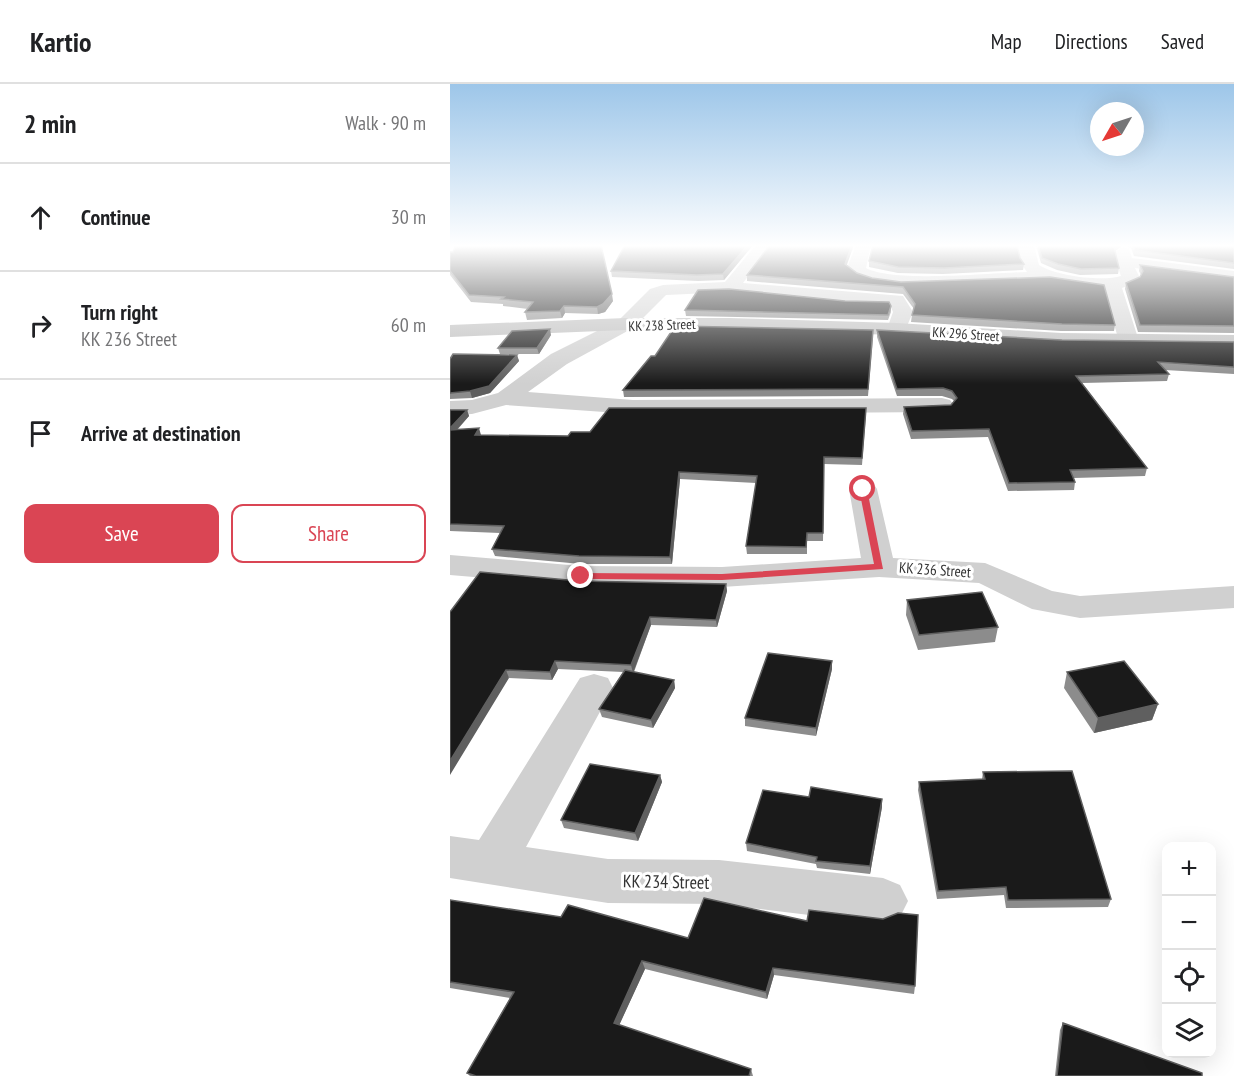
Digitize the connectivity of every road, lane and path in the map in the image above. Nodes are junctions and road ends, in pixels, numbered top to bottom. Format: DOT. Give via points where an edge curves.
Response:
graph roads {
  1 [pos="660,291"];
  2 [pos="775,291"];
  3 [pos="898,291"];
  4 [pos="1114,291"];
  5 [pos="896,300"];
  6 [pos="626,324"];
  7 [pos="897,329"];
  8 [pos="450,331"];
  9 [pos="1128,338"];
  10 [pos="1234,341"];
  11 [pos="506,399"];
  12 [pos="942,405"];
  13 [pos="450,408"];
  14 [pos="863,489"];
  15 [pos="450,565"];
  16 [pos="879,567"];
  17 [pos="1234,597"];
  18 [pos="594,688"];
  19 [pos="471,860"];
  20 [pos="883,901"];
  1 -- 6 [label="street"];
  2 -- 5 [label="street"];
  3 -- 5 [label="street"];
  4 -- 9 [label="street"];
  5 -- 7 [label="street" via="903,312"];
  6 -- 7 [label="main road, KK 238 Street"];
  6 -- 8 [label="main road"];
  6 -- 11 [label="street, KK 238 Street" via="559,359"];
  7 -- 9 [label="main road, KK 296 Street" via="1061,339"];
  9 -- 10 [label="main road, KK 296 Street"];
  11 -- 12 [label="street" via="633,406"];
  11 -- 13 [label="street, KK 238 Street"];
  14 -- 16 [label="street"];
  15 -- 16 [label="street, KK 236 Street" via="581,576 722,577"];
  16 -- 17 [label="street, KK 236 Street" via="985,573 1044,601 1080,607"];
  18 -- 19 [label="street"];
  19 -- 20 [label="street, KK 234 Street" via="608,881 719,882"];
}
